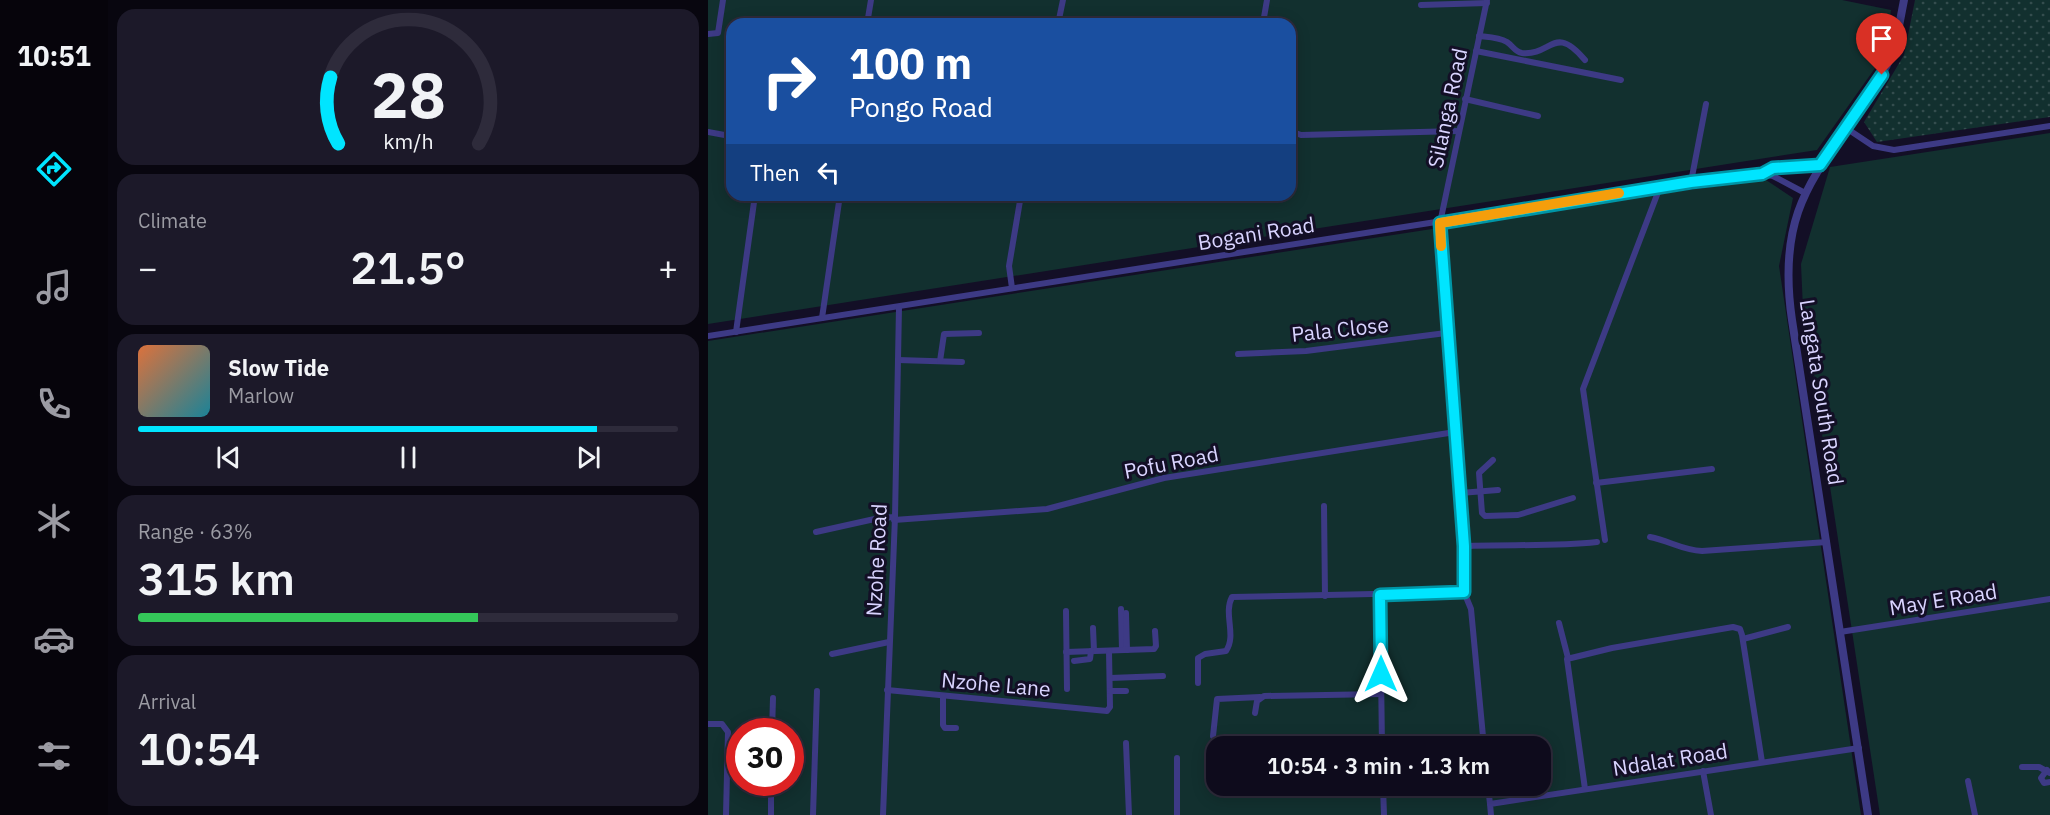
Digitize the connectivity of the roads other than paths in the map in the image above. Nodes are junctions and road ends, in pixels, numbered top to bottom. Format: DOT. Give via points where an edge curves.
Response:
graph roads {
  1 [pos="723,0"];
  2 [pos="871,0"];
  3 [pos="1063,0"];
  4 [pos="1267,0"];
  5 [pos="1904,0"];
  6 [pos="1487,2"];
  7 [pos="1421,5"];
  8 [pos="868,18"];
  9 [pos="1059,18"];
  10 [pos="1264,18"];
  11 [pos="708,34"];
  12 [pos="1479,36"];
  13 [pos="1476,51"];
  14 [pos="1585,60"];
  15 [pos="1621,80"];
  16 [pos="1465,99"];
  17 [pos="1706,104"];
  18 [pos="1538,116"];
  19 [pos="2050,126"];
  20 [pos="1846,128"];
  21 [pos="1459,131"];
  22 [pos="708,132"];
  23 [pos="1296,133"];
  24 [pos="726,135"];
  25 [pos="1820,165"];
  26 [pos="1762,174"];
  27 [pos="1691,182"];
  28 [pos="1660,187"];
  29 [pos="1805,193"];
  30 [pos="754,201"];
  31 [pos="839,201"];
  32 [pos="1021,201"];
  33 [pos="1440,223"];
  34 [pos="1012,288"];
  35 [pos="899,306"];
  36 [pos="822,318"];
  37 [pos="736,332"];
  38 [pos="979,333"];
  39 [pos="1446,333"];
  40 [pos="708,336"];
  41 [pos="1238,354"];
  42 [pos="898,360"];
  43 [pos="940,361"];
  44 [pos="962,362"];
  45 [pos="1455,432"];
  46 [pos="1493,460"];
  47 [pos="1712,469"];
  48 [pos="1596,483"];
  49 [pos="1498,490"];
  50 [pos="1481,491"];
  51 [pos="1460,493"];
  52 [pos="1573,498"];
  53 [pos="1324,506"];
  54 [pos="894,519"];
  55 [pos="816,532"];
  56 [pos="1650,537"];
  57 [pos="1605,540"];
  58 [pos="1597,542"];
  59 [pos="1827,542"];
  60 [pos="1464,546"];
  61 [pos="1464,592"];
  62 [pos="1380,595"];
  63 [pos="1325,596"];
  64 [pos="2050,599"];
  65 [pos="1066,611"];
  66 [pos="1123,611"];
  67 [pos="1559,623"];
  68 [pos="1788,627"];
  69 [pos="1093,628"];
  70 [pos="1155,631"];
  71 [pos="1840,632"];
  72 [pos="1743,639"];
  73 [pos="889,642"];
  74 [pos="1124,650"];
  75 [pos="1093,651"];
  76 [pos="1109,651"];
  77 [pos="1066,652"];
  78 [pos="832,654"];
  79 [pos="1568,658"];
  80 [pos="1074,661"];
  81 [pos="1163,676"];
  82 [pos="1110,678"];
  83 [pos="1198,683"];
  84 [pos="1067,689"];
  85 [pos="887,690"];
  86 [pos="1110,691"];
  87 [pos="1126,691"];
  88 [pos="817,692"];
  89 [pos="1381,694"];
  90 [pos="944,696"];
  91 [pos="1260,697"];
  92 [pos="773,698"];
  93 [pos="1256,713"];
  94 [pos="772,718"];
  95 [pos="708,724"];
  96 [pos="956,728"];
  97 [pos="1213,736"];
  98 [pos="1382,736"];
  99 [pos="1483,736"];
  100 [pos="1126,743"];
  101 [pos="1859,748"];
  102 [pos="1177,758"];
  103 [pos="1762,762"];
  104 [pos="2022,767"];
  105 [pos="1703,771"];
  106 [pos="2049,772"];
  107 [pos="1968,781"];
  108 [pos="2050,782"];
  109 [pos="1585,789"];
  110 [pos="771,796"];
  111 [pos="1383,796"];
  112 [pos="1491,809"];
  113 [pos="726,815"];
  114 [pos="771,815"];
  115 [pos="813,815"];
  116 [pos="883,815"];
  117 [pos="1129,815"];
  118 [pos="1177,815"];
  119 [pos="1384,815"];
  120 [pos="1711,815"];
  121 [pos="1868,815"];
  122 [pos="1975,815"];
  1 -- 11 [label="street" via="718,33"];
  2 -- 8 [label="street"];
  3 -- 9 [label="street"];
  4 -- 10 [label="street"];
  5 -- 20 [label="street, Langata South Road" via="1890,59"];
  6 -- 7 [label="street"];
  6 -- 12 [label="street, Silanga Road"];
  12 -- 13 [label="street, Silanga Road"];
  12 -- 14 [label="street" via="1499,38 1516,52 1524,53 1562,42 1574,47"];
  13 -- 15 [label="street"];
  13 -- 16 [label="street, Silanga Road"];
  16 -- 18 [label="street"];
  16 -- 21 [label="street, Silanga Road"];
  17 -- 27 [label="street"];
  19 -- 20 [label="street" via="1894,150 1878,148"];
  20 -- 25 [label="street, Langata South Road"];
  21 -- 23 [label="street"];
  21 -- 33 [label="street, Silanga Road"];
  22 -- 24 [label="street"];
  25 -- 26 [label="street" via="1773,168"];
  25 -- 29 [label="street, Langata South Road"];
  26 -- 27 [label="street, Bogani Road"];
  26 -- 29 [label="street, Bogani Road"];
  27 -- 28 [label="street, Bogani Road"];
  28 -- 33 [label="street, Bogani Road"];
  28 -- 48 [label="street" via="1584,384 1584,409"];
  29 -- 59 [label="street, Langata South Road" via="1791,236 1789,291"];
  30 -- 37 [label="street"];
  31 -- 36 [label="street"];
  32 -- 34 [label="street" via="1009,266"];
  33 -- 34 [label="street, Bogani Road"];
  33 -- 39 [label="street, Silanga Road"];
  34 -- 35 [label="street, Bogani Road"];
  35 -- 36 [label="street, Bogani Road"];
  35 -- 42 [label="street, Nzohe Road"];
  36 -- 37 [label="street, Bogani Road"];
  37 -- 40 [label="street, Bogani Road"];
  38 -- 43 [label="street" via="944,334"];
  39 -- 41 [label="street, Pala Close" via="1306,351"];
  39 -- 45 [label="street, Silanga Road"];
  42 -- 43 [label="street"];
  42 -- 54 [label="street, Nzohe Road"];
  43 -- 44 [label="street"];
  45 -- 51 [label="street, Silanga Road"];
  45 -- 54 [label="street, Pofu Road" via="1164,478 1047,509"];
  46 -- 50 [label="street" via="1479,473"];
  47 -- 48 [label="street"];
  48 -- 57 [label="street"];
  49 -- 50 [label="street"];
  50 -- 51 [label="street"];
  50 -- 52 [label="street" via="1485,516 1518,515"];
  51 -- 60 [label="street, Silanga Road"];
  53 -- 63 [label="street"];
  54 -- 55 [label="street, Pofu Road" via="879,518"];
  54 -- 73 [label="street, Nzohe Road"];
  56 -- 59 [label="street" via="1672,542 1683,550 1702,551"];
  58 -- 60 [label="street" via="1551,547 1517,543"];
  59 -- 71 [label="street, Langata South Road"];
  60 -- 61 [label="street, Silanga Road"];
  61 -- 62 [label="street"];
  61 -- 99 [label="street, Silanga Road" via="1471,607"];
  62 -- 63 [label="street"];
  62 -- 89 [label="street"];
  63 -- 83 [label="street" via="1232,597 1228,606 1230,644 1226,651 1198,658"];
  64 -- 71 [label="street, May E Road"];
  65 -- 77 [label="street"];
  66 -- 74 [label="street"];
  67 -- 79 [label="street"];
  68 -- 72 [label="street"];
  69 -- 75 [label="street"];
  70 -- 74 [label="street" via="1155,648"];
  71 -- 101 [label="street, Langata South Road"];
  72 -- 79 [label="street" via="1740,629 1733,627"];
  72 -- 103 [label="street"];
  73 -- 78 [label="street"];
  73 -- 85 [label="street, Nzohe Road"];
  74 -- 76 [label="street"];
  75 -- 76 [label="street"];
  75 -- 77 [label="street"];
  75 -- 80 [label="street" via="1090,660"];
  76 -- 82 [label="street"];
  77 -- 84 [label="street"];
  79 -- 109 [label="street" via="1566,666"];
  81 -- 82 [label="street"];
  82 -- 86 [label="street"];
  85 -- 90 [label="street, Nzohe Lane"];
  85 -- 116 [label="street, Nzohe Road"];
  86 -- 87 [label="street"];
  86 -- 90 [label="street, Nzohe Lane" via="1107,711"];
  88 -- 115 [label="street"];
  89 -- 91 [label="street"];
  89 -- 98 [label="street"];
  90 -- 96 [label="street" via="943,725"];
  91 -- 93 [label="street"];
  91 -- 97 [label="street" via="1217,699"];
  92 -- 94 [label="street"];
  95 -- 113 [label="street" via="722,724 728,732"];
  100 -- 117 [label="street"];
  101 -- 103 [label="street, Ndalat Road"];
  101 -- 121 [label="street, Langata South Road"];
  102 -- 118 [label="street"];
  103 -- 105 [label="street, Ndalat Road"];
  104 -- 106 [label="street" via="2039,767"];
  105 -- 109 [label="street, Ndalat Road"];
  105 -- 120 [label="street"];
  106 -- 108 [label="street" via="2042,778 2044,783"];
  107 -- 122 [label="street"];
  109 -- 112 [label="street, Ndalat Road"];
  110 -- 114 [label="street"];
  111 -- 119 [label="street"];
}
